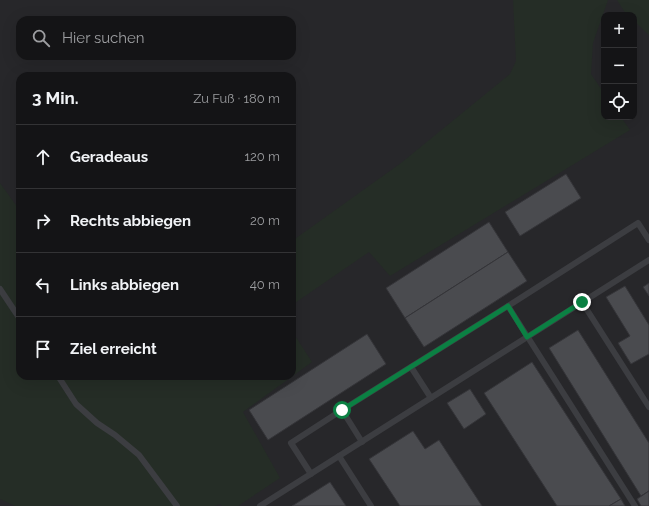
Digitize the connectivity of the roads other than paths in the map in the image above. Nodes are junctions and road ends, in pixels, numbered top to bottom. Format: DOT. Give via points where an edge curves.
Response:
graph roads {
  1 [pos="649,240"];
  2 [pos="649,260"];
  3 [pos="0,289"];
  4 [pos="582,302"];
  5 [pos="508,306"];
  6 [pos="16,313"];
  7 [pos="527,337"];
  8 [pos="411,367"];
  9 [pos="61,380"];
  10 [pos="431,398"];
  11 [pos="649,407"];
  12 [pos="342,410"];
  13 [pos="362,442"];
  14 [pos="339,456"];
  15 [pos="311,474"];
  16 [pos="177,506"];
  17 [pos="260,506"];
  18 [pos="371,506"];
  19 [pos="635,506"];
  1 -- 5 [label="lane" via="638,223"];
  2 -- 4 [label="lane"];
  3 -- 6 [label="lane"];
  4 -- 7 [label="lane"];
  4 -- 11 [label="lane"];
  5 -- 7 [label="lane"];
  5 -- 8 [label="lane"];
  7 -- 10 [label="lane"];
  7 -- 19 [label="lane"];
  8 -- 10 [label="lane"];
  8 -- 12 [label="lane"];
  9 -- 16 [label="lane" via="76,404 97,424 139,455"];
  10 -- 13 [label="lane"];
  12 -- 13 [label="lane"];
  12 -- 15 [label="lane" via="291,442"];
  13 -- 14 [label="lane"];
  14 -- 15 [label="lane"];
  14 -- 18 [label="lane"];
  15 -- 17 [label="lane"];
}
